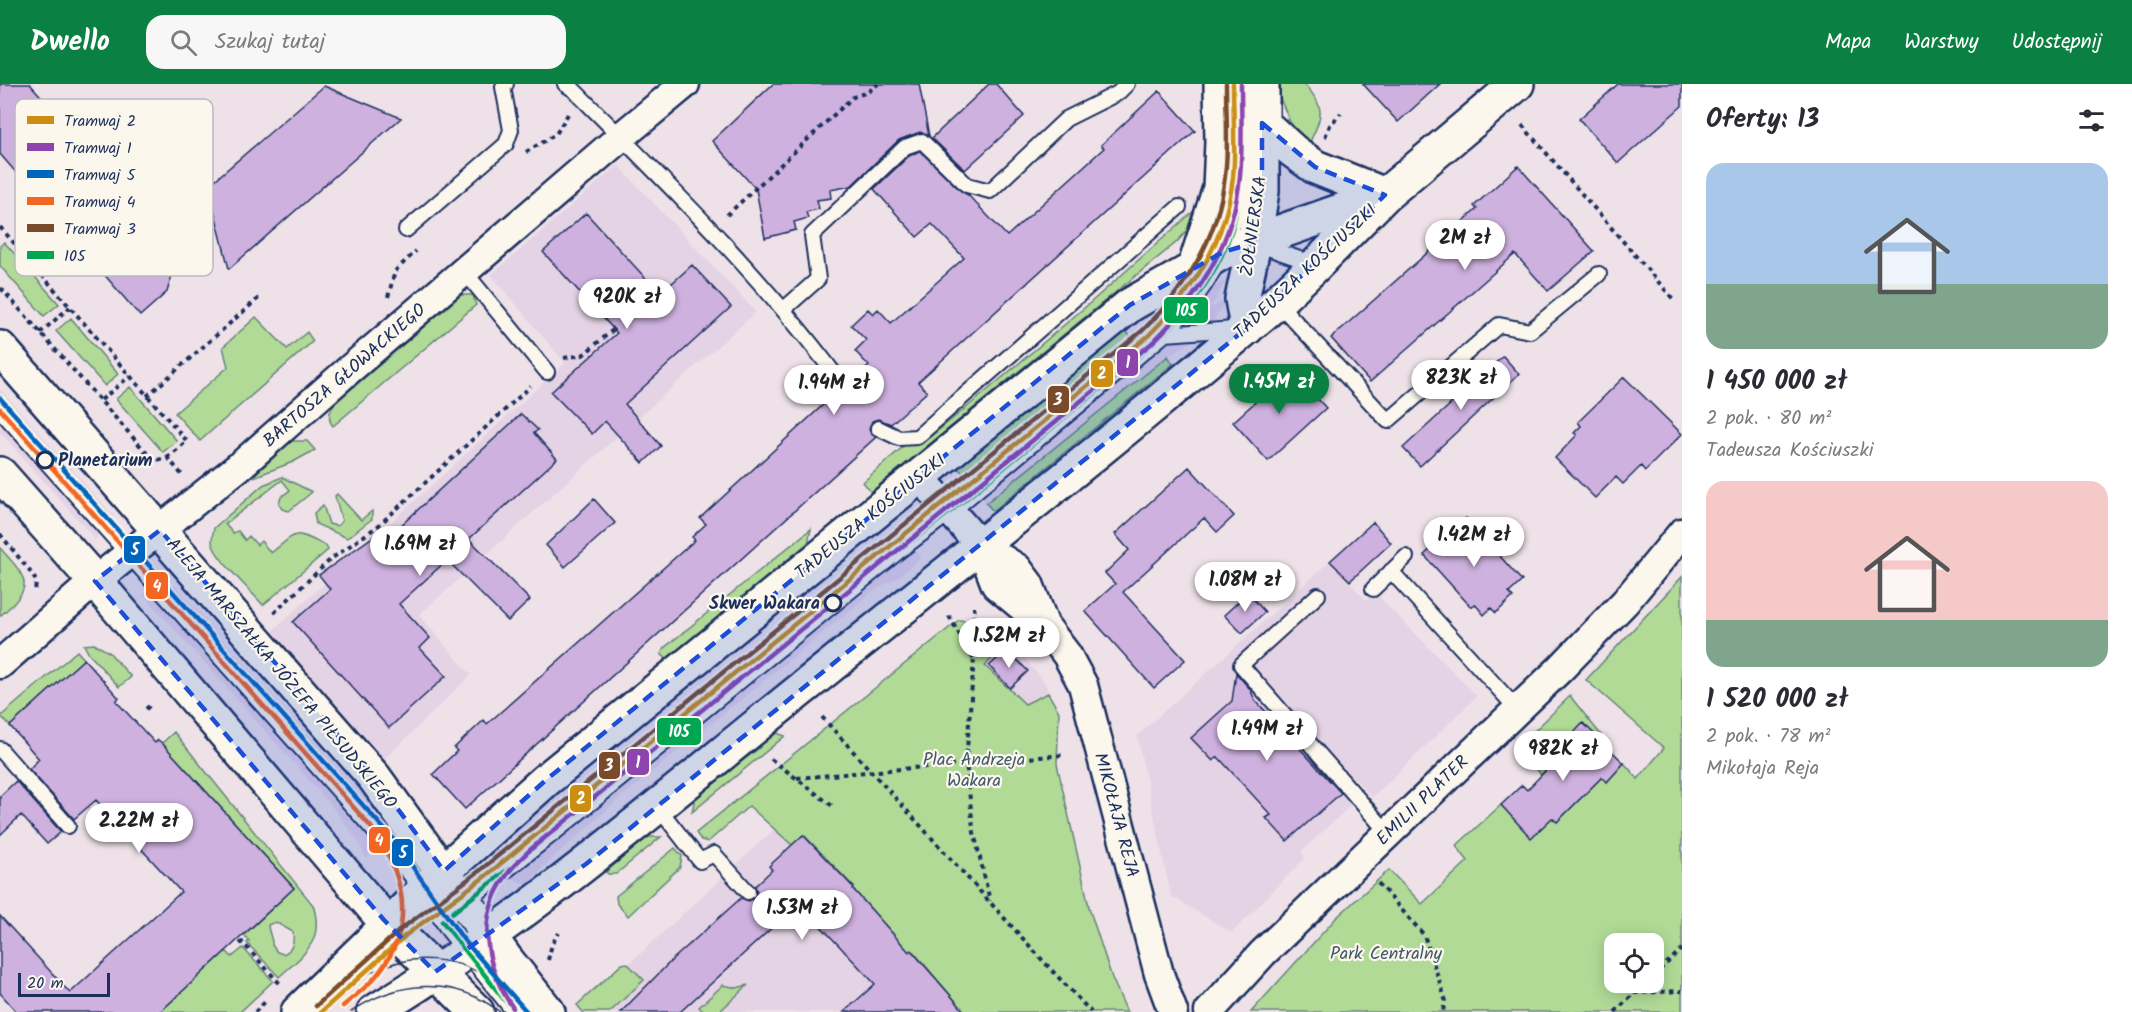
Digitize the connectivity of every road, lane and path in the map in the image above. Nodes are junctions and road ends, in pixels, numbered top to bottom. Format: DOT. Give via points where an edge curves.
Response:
graph roads {
  1 [pos="506,84"];
  2 [pos="565,84"];
  3 [pos="685,84"];
  4 [pos="878,84"];
  5 [pos="1127,84"];
  6 [pos="1221,84"];
  7 [pos="1240,84"];
  8 [pos="1262,84"];
  9 [pos="1517,84"];
  10 [pos="570,110"];
  11 [pos="1341,113"];
  12 [pos="1262,123"];
  13 [pos="1522,124"];
  14 [pos="622,136"];
  15 [pos="1322,145"];
  16 [pos="521,155"];
  17 [pos="1384,195"];
  18 [pos="1179,207"];
  19 [pos="724,219"];
  20 [pos="0,227"];
  21 [pos="406,230"];
  22 [pos="2,233"];
  23 [pos="420,246"];
  24 [pos="15,247"];
  25 [pos="1239,248"];
  26 [pos="1316,265"];
  27 [pos="1194,269"];
  28 [pos="464,271"];
  29 [pos="1599,274"];
  30 [pos="42,276"];
  31 [pos="0,287"];
  32 [pos="261,296"];
  33 [pos="1674,300"];
  34 [pos="1277,302"];
  35 [pos="387,304"];
  36 [pos="70,307"];
  37 [pos="783,310"];
  38 [pos="1247,328"];
  39 [pos="614,329"];
  40 [pos="40,333"];
  41 [pos="1166,334"];
  42 [pos="0,348"];
  43 [pos="547,372"];
  44 [pos="130,376"];
  45 [pos="845,388"];
  46 [pos="147,396"];
  47 [pos="101,400"];
  48 [pos="0,410"];
  49 [pos="878,428"];
  50 [pos="167,457"];
  51 [pos="0,474"];
  52 [pos="184,476"];
  53 [pos="919,476"];
  54 [pos="951,512"];
  55 [pos="160,530"];
  56 [pos="1682,533"];
  57 [pos="0,534"];
  58 [pos="981,546"];
  59 [pos="128,554"];
  60 [pos="1406,557"];
  61 [pos="1392,571"];
  62 [pos="94,581"];
  63 [pos="1373,588"];
  64 [pos="1318,595"];
  65 [pos="33,598"];
  66 [pos="974,600"];
  67 [pos="949,616"];
  68 [pos="267,620"];
  69 [pos="974,658"];
  70 [pos="0,664"];
  71 [pos="150,705"];
  72 [pos="146,709"];
  73 [pos="1517,709"];
  74 [pos="822,717"];
  75 [pos="0,749"];
  76 [pos="1063,755"];
  77 [pos="771,759"];
  78 [pos="966,762"];
  79 [pos="869,771"];
  80 [pos="797,778"];
  81 [pos="657,806"];
  82 [pos="835,808"];
  83 [pos="68,826"];
  84 [pos="1388,833"];
  85 [pos="1371,876"];
  86 [pos="434,881"];
  87 [pos="748,892"];
  88 [pos="991,902"];
  89 [pos="454,912"];
  90 [pos="389,925"];
  91 [pos="240,944"];
  92 [pos="477,944"];
  93 [pos="1682,949"];
  94 [pos="1664,966"];
  95 [pos="435,972"];
  96 [pos="1682,991"];
  97 [pos="1664,992"];
  98 [pos="1634,993"];
  99 [pos="290,999"];
  100 [pos="374,1012"];
  101 [pos="477,1012"];
  102 [pos="514,1012"];
  103 [pos="548,1012"];
  104 [pos="1091,1012"];
  105 [pos="1173,1012"];
  106 [pos="1209,1012"];
  107 [pos="1443,1012"];
  108 [pos="1615,1012"];
  1 -- 21 [label="lane" via="503,87 512,130 506,144"];
  2 -- 14 [label="lane"];
  3 -- 14 [label="street, BARTOSZA GŁOWACKIEGO"];
  4 -- 19 [label="path" via="853,97"];
  5 -- 37 [label="lane" via="1118,93 1066,119 990,191 967,185 922,141 905,147 812,235 818,279"];
  6 -- 27 [label="street" via="1220,188"];
  7 -- 25 [label="lane" via="1240,189 1234,217"];
  8 -- 12 [label="street, ŻOŁNIERSKA"];
  9 -- 17 [label="street, TADEUSZA KOŚCIUSZKI"];
  10 -- 16 [label="path" via="556,134"];
  11 -- 15 [label="path" via="1330,125"];
  12 -- 17 [label="street" via="1315,166"];
  12 -- 25 [label="street, ŻOŁNIERSKA" via="1262,191"];
  13 -- 33 [label="path"];
  14 -- 28 [label="street, BARTOSZA GŁOWACKIEGO"];
  14 -- 37 [label="lane"];
  17 -- 25 [label="street, TADEUSZA KOŚCIUSZKI"];
  17 -- 26 [label="street, TADEUSZA KOŚCIUSZKI"];
  18 -- 49 [label="lane" via="917,437 899,438"];
  20 -- 22 [label="path"];
  22 -- 24 [label="path"];
  23 -- 35 [label="path" via="395,271"];
  25 -- 26 [label="lane"];
  25 -- 27 [label="street, TADEUSZA KOŚCIUSZKI"];
  25 -- 38 [label="street, ŻOŁNIERSKA"];
  25 -- 41 [label="lane"];
  26 -- 34 [label="street, TADEUSZA KOŚCIUSZKI"];
  27 -- 53 [label="street, TADEUSZA KOŚCIUSZKI" via="1130,305"];
  28 -- 43 [label="lane"];
  28 -- 55 [label="street, BARTOSZA GŁOWACKIEGO"];
  29 -- 34 [label="lane" via="1530,331 1499,325 1388,421"];
  30 -- 36 [label="path"];
  31 -- 40 [label="path"];
  32 -- 46 [label="path"];
  34 -- 38 [label="street, TADEUSZA KOŚCIUSZKI"];
  36 -- 40 [label="path"];
  36 -- 44 [label="path"];
  37 -- 45 [label="lane"];
  38 -- 41 [label="lane"];
  38 -- 58 [label="street, TADEUSZA KOŚCIUSZKI"];
  39 -- 43 [label="path" via="583,355 561,359"];
  40 -- 47 [label="path"];
  41 -- 54 [label="lane"];
  42 -- 55 [label="street, ALEJA MARSZAŁKA JÓZEFA PIŁSUDSKIEGO"];
  43 -- 68 [label="path" via="378,525 331,559"];
  44 -- 46 [label="path"];
  44 -- 47 [label="path"];
  46 -- 50 [label="path" via="187,441"];
  47 -- 50 [label="path" via="152,459"];
  48 -- 59 [label="lane"];
  50 -- 52 [label="path"];
  51 -- 62 [label="street"];
  53 -- 54 [label="street, MIKOŁAJA REJA"];
  53 -- 86 [label="street, TADEUSZA KOŚCIUSZKI" via="546,780"];
  54 -- 58 [label="street, MIKOŁAJA REJA"];
  54 -- 89 [label="lane"];
  55 -- 59 [label="street, BARTOSZA GŁOWACKIEGO"];
  55 -- 86 [label="street, ALEJA MARSZAŁKA JÓZEFA PIŁSUDSKIEGO" via="374,777"];
  56 -- 73 [label="street, EMILII PLATER" via="1625,602"];
  57 -- 65 [label="path" via="36,581"];
  58 -- 81 [label="street, TADEUSZA KOŚCIUSZKI"];
  58 -- 105 [label="street, MIKOŁAJA REJA" via="996,585 1045,626 1083,685 1159,974"];
  59 -- 62 [label="street, BARTOSZA GŁOWACKIEGO"];
  59 -- 86 [label="lane" via="384,842"];
  60 -- 61 [label="lane"];
  61 -- 63 [label="lane"];
  61 -- 73 [label="lane"];
  62 -- 70 [label="street, BARTOSZA GŁOWACKIEGO"];
  62 -- 90 [label="street"];
  64 -- 84 [label="lane" via="1241,665"];
  66 -- 69 [label="path"];
  67 -- 69 [label="path"];
  69 -- 78 [label="path"];
  71 -- 72 [label="path"];
  73 -- 84 [label="street, EMILII PLATER"];
  74 -- 79 [label="path"];
  75 -- 83 [label="lane"];
  76 -- 78 [label="path"];
  77 -- 80 [label="path"];
  78 -- 79 [label="path"];
  78 -- 88 [label="path" via="973,828"];
  79 -- 80 [label="path"];
  79 -- 88 [label="path"];
  80 -- 82 [label="path"];
  81 -- 87 [label="lane" via="700,861 714,854"];
  81 -- 92 [label="street, TADEUSZA KOŚCIUSZKI"];
  84 -- 106 [label="street, EMILII PLATER" via="1263,953"];
  85 -- 107 [label="path" via="1424,935 1445,998"];
  86 -- 89 [label="street, ALEJA MARSZAŁKA JÓZEFA PIŁSUDSKIEGO"];
  86 -- 90 [label="street, TADEUSZA KOŚCIUSZKI"];
  88 -- 104 [label="path"];
  89 -- 92 [label="street, ALEJA MARSZAŁKA JÓZEFA PIŁSUDSKIEGO"];
  90 -- 95 [label="street"];
  90 -- 99 [label="street, TADEUSZA KOŚCIUSZKI"];
  91 -- 99 [label="path"];
  92 -- 95 [label="street, TADEUSZA KOŚCIUSZKI"];
  92 -- 102 [label="lane"];
  92 -- 103 [label="street, ALEJA MARSZAŁKA JÓZEFA PIŁSUDSKIEGO"];
  93 -- 94 [label="path"];
  95 -- 100 [label="street, TADEUSZA KOŚCIUSZKI"];
  95 -- 101 [label="street"];
  96 -- 97 [label="path"];
  98 -- 108 [label="path"];
}
